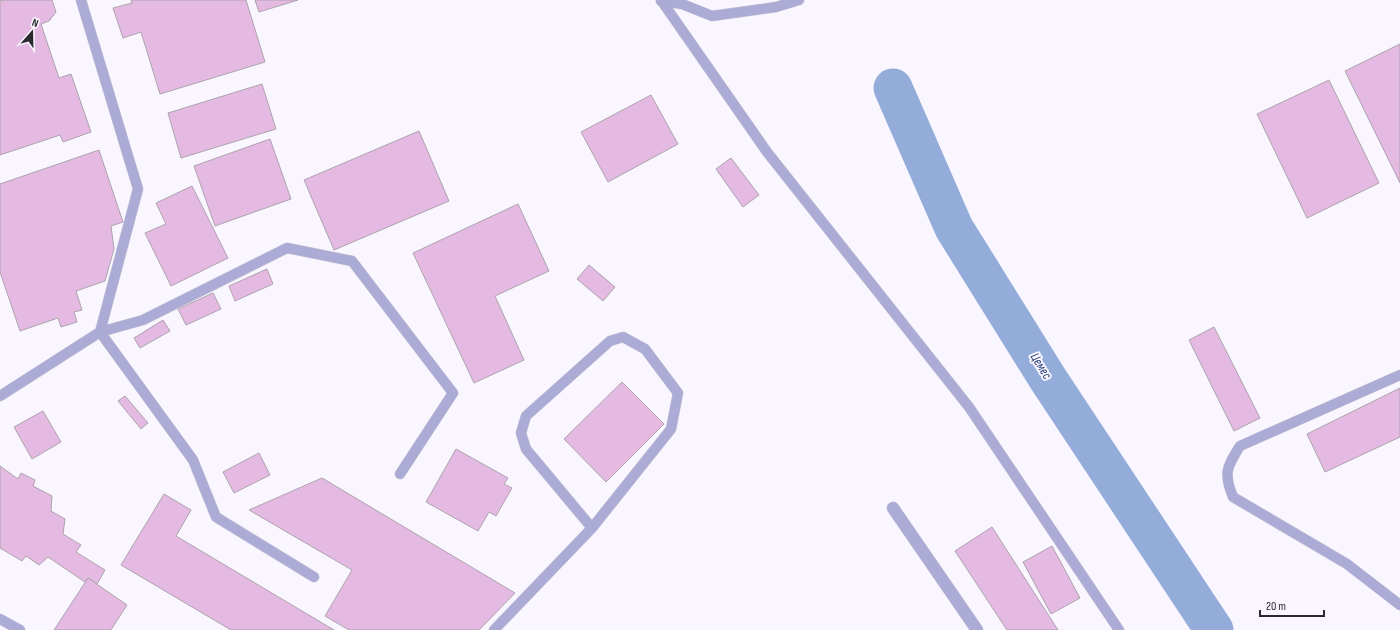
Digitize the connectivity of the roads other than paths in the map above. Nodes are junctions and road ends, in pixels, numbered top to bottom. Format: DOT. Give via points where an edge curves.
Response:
graph roads {
  1 [pos="81,0"];
  2 [pos="661,0"];
  3 [pos="800,0"];
  4 [pos="100,332"];
  5 [pos="1400,375"];
  6 [pos="0,396"];
  7 [pos="400,474"];
  8 [pos="893,508"];
  9 [pos="592,528"];
  10 [pos="314,578"];
  11 [pos="1400,605"];
  12 [pos="0,619"];
  13 [pos="20,630"];
  14 [pos="494,630"];
  15 [pos="977,630"];
  16 [pos="1119,630"];
  1 -- 4 [label="lane" via="138,189"];
  2 -- 3 [label="lane" via="682,4 712,16 776,7"];
  2 -- 16 [label="lane" via="767,152 968,407"];
  4 -- 6 [label="lane"];
  4 -- 7 [label="lane" via="143,320 287,248 352,261 453,393"];
  4 -- 10 [label="lane" via="193,460 216,517"];
  5 -- 11 [label="lane" via="1240,446 1230,462 1226,480 1233,497 1347,564"];
  8 -- 15 [label="street"];
  9 -- 9 [label="lane" via="526,448 521,433 526,416 610,341 623,337 645,348 678,393 671,429"];
  9 -- 14 [label="lane"];
  12 -- 13 [label="lane"];
}
